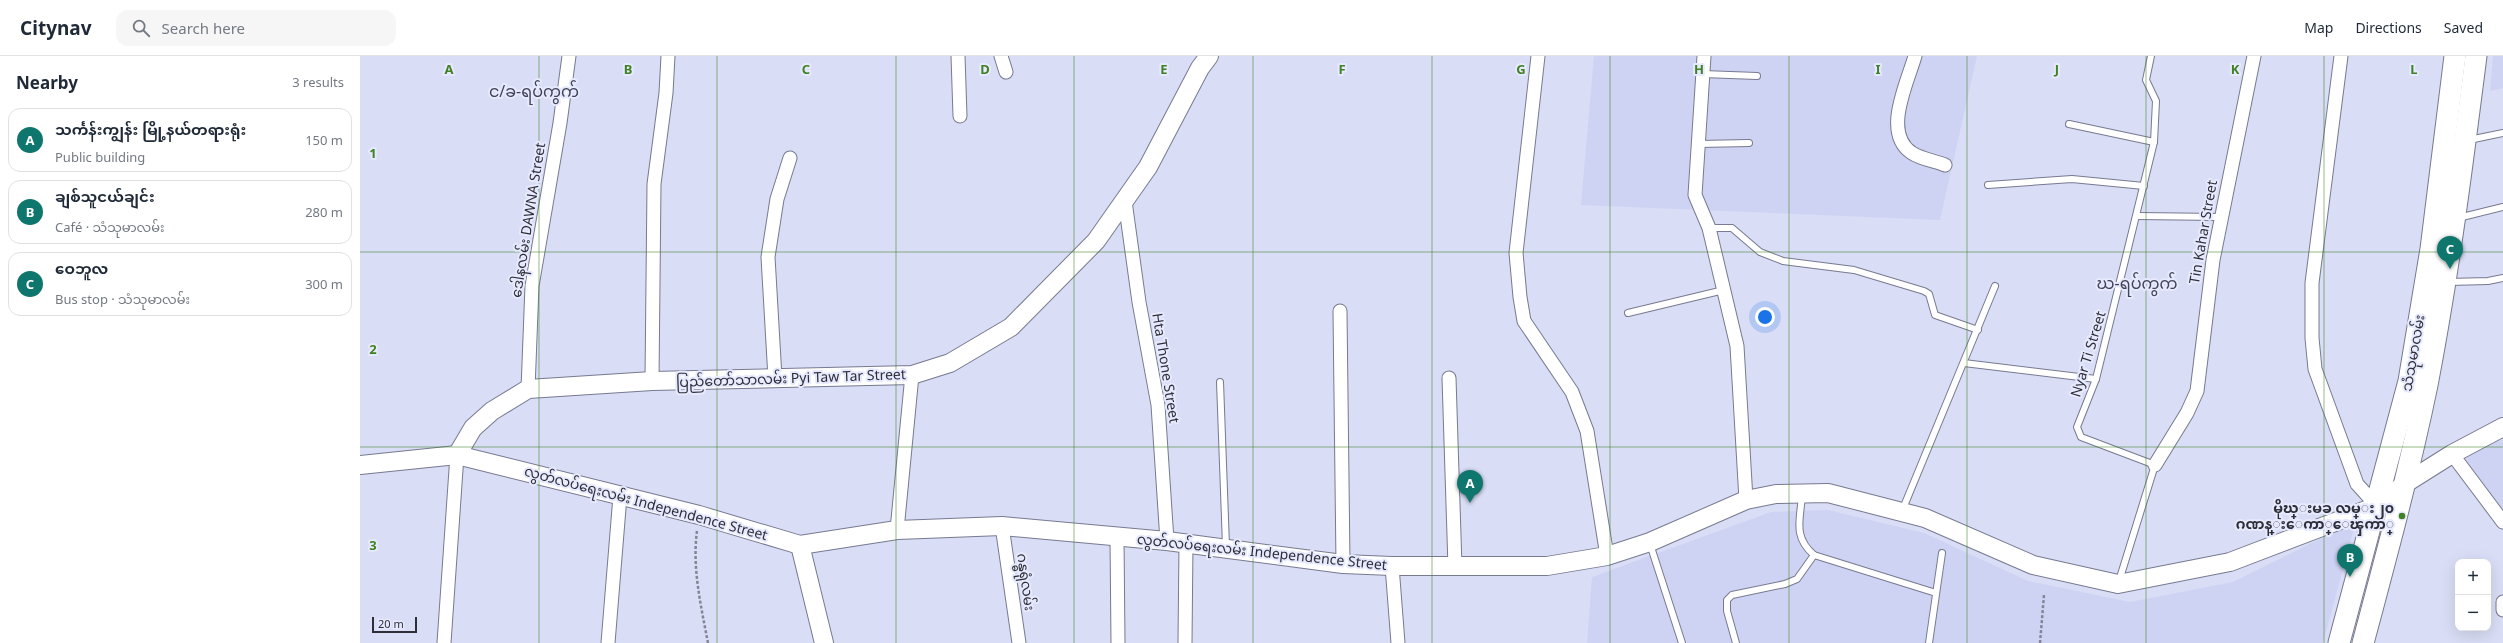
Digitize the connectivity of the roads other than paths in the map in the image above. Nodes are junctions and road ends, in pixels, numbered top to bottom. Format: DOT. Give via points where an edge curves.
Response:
graph roads {
  1 [pos="569,56"];
  2 [pos="668,56"];
  3 [pos="958,56"];
  4 [pos="1001,56"];
  5 [pos="1538,56"];
  6 [pos="1704,56"];
  7 [pos="1915,56"];
  8 [pos="2151,56"];
  9 [pos="2254,56"];
  10 [pos="2341,56"];
  11 [pos="2455,56"];
  12 [pos="2476,56"];
  13 [pos="1200,60"];
  14 [pos="1006,72"];
  15 [pos="1703,74"];
  16 [pos="1757,76"];
  17 [pos="960,116"];
  18 [pos="2069,124"];
  19 [pos="2503,133"];
  20 [pos="2465,141"];
  21 [pos="2154,142"];
  22 [pos="1749,143"];
  23 [pos="1699,144"];
  24 [pos="790,158"];
  25 [pos="1945,164"];
  26 [pos="1988,185"];
  27 [pos="2144,186"];
  28 [pos="1125,201"];
  29 [pos="2503,208"];
  30 [pos="2137,216"];
  31 [pos="2221,217"];
  32 [pos="2454,219"];
  33 [pos="1709,228"];
  34 [pos="2503,278"];
  35 [pos="2444,282"];
  36 [pos="1995,286"];
  37 [pos="1724,290"];
  38 [pos="1340,311"];
  39 [pos="1628,313"];
  40 [pos="1978,330"];
  41 [pos="1964,363"];
  42 [pos="912,375"];
  43 [pos="775,378"];
  44 [pos="1449,378"];
  45 [pos="2096,379"];
  46 [pos="652,381"];
  47 [pos="1220,382"];
  48 [pos="528,389"];
  49 [pos="2503,427"];
  50 [pos="2452,454"];
  51 [pos="457,455"];
  52 [pos="360,465"];
  53 [pos="2155,465"];
  54 [pos="2406,483"];
  55 [pos="1802,494"];
  56 [pos="620,496"];
  57 [pos="1746,500"];
  58 [pos="2377,506"];
  59 [pos="1902,512"];
  60 [pos="2503,522"];
  61 [pos="1002,526"];
  62 [pos="897,530"];
  63 [pos="1118,537"];
  64 [pos="1167,541"];
  65 [pos="1650,542"];
  66 [pos="1186,543"];
  67 [pos="800,545"];
  68 [pos="1226,549"];
  69 [pos="1942,554"];
  70 [pos="1814,555"];
  71 [pos="1607,556"];
  72 [pos="1343,564"];
  73 [pos="1392,566"];
  74 [pos="1455,567"];
  75 [pos="2118,584"];
  76 [pos="1936,593"];
  77 [pos="2503,602"];
  78 [pos="2503,610"];
  79 [pos="444,643"];
  80 [pos="608,643"];
  81 [pos="824,643"];
  82 [pos="1019,643"];
  83 [pos="1118,643"];
  84 [pos="1185,643"];
  85 [pos="1398,643"];
  86 [pos="1682,643"];
  87 [pos="1736,643"];
  88 [pos="1929,643"];
  89 [pos="2339,643"];
  90 [pos="2363,643"];
  1 -- 48 [label="street, ဒေါနလမ်း DAWNA Street" via="532,286"];
  2 -- 46 [label="street" via="666,93 654,184"];
  3 -- 17 [label="street"];
  4 -- 14 [label="street"];
  5 -- 71 [label="street" via="1516,253 1520,297 1524,321 1572,392 1587,431"];
  6 -- 15 [label="street"];
  7 -- 25 [label="street" via="1897,125 1900,142 1913,154"];
  8 -- 21 [label="lane, Nyar Ti Street" via="2146,80 2156,101"];
  9 -- 31 [label="street, Tin Kahar Street"];
  10 -- 58 [label="street" via="2312,283 2312,338 2315,369 2357,484"];
  11 -- 58 [label="main road, သံသုမာလမ်း" via="2431,249 2409,381"];
  12 -- 20 [label="main road, သံသုမာလမ်း"];
  13 -- 28 [label="street, ပြည်တော်သာလမ်း Pyi Taw Tar Street" via="1148,167"];
  15 -- 16 [label="lane"];
  15 -- 23 [label="street"];
  18 -- 21 [label="lane"];
  19 -- 20 [label="lane"];
  20 -- 32 [label="main road, သံသုမာလမ်း"];
  21 -- 27 [label="lane, Nyar Ti Street"];
  22 -- 23 [label="lane"];
  23 -- 33 [label="street" via="1695,195"];
  24 -- 43 [label="street" via="778,199 768,257"];
  26 -- 27 [label="lane" via="2072,179"];
  27 -- 30 [label="lane, Nyar Ti Street"];
  28 -- 42 [label="street, ပြည်တော်သာလမ်း Pyi Taw Tar Street" via="1096,241 1011,327 950,363"];
  28 -- 64 [label="street, Hta Thone Street" via="1138,302 1158,405"];
  29 -- 32 [label="lane"];
  30 -- 31 [label="lane"];
  30 -- 45 [label="lane, Nyar Ti Street"];
  31 -- 53 [label="street, Tin Kahar Street" via="2213,260 2197,391 2187,413"];
  32 -- 35 [label="main road, သံသုမာလမ်း"];
  33 -- 37 [label="street"];
  33 -- 40 [label="lane" via="1732,228 1760,252 1782,261 1854,270 1924,291 1929,294 1935,315"];
  34 -- 35 [label="lane"];
  35 -- 54 [label="main road, သံသုမာလမ်း" via="2427,384"];
  36 -- 40 [label="lane"];
  37 -- 39 [label="lane"];
  37 -- 57 [label="street" via="1737,346"];
  38 -- 72 [label="street"];
  40 -- 41 [label="lane"];
  41 -- 45 [label="lane"];
  41 -- 59 [label="lane"];
  42 -- 43 [label="street, ပြည်တော်သာလမ်း Pyi Taw Tar Street"];
  42 -- 62 [label="street"];
  43 -- 46 [label="street, ပြည်တော်သာလမ်း Pyi Taw Tar Street"];
  44 -- 74 [label="street"];
  45 -- 53 [label="lane, Nyar Ti Street" via="2077,427 2081,437"];
  46 -- 48 [label="street, ပြည်တော်သာလမ်း Pyi Taw Tar Street"];
  47 -- 68 [label="lane"];
  48 -- 51 [label="street, ပြည်တော်သာလမ်း Pyi Taw Tar Street" via="492,411 473,428"];
  49 -- 50 [label="street, လွတ်လပ်ရေးလမ်း Independence Street"];
  50 -- 54 [label="street, လွတ်လပ်ရေးလမ်း Independence Street"];
  50 -- 60 [label="street"];
  51 -- 52 [label="street, လွတ်လပ်ရေးလမ်း Independence Street"];
  51 -- 56 [label="street, လွတ်လပ်ရေးလမ်း Independence Street"];
  51 -- 79 [label="street"];
  53 -- 75 [label="lane"];
  54 -- 58 [label="street, လွတ်လပ်ရေးလမ်း Independence Street"];
  54 -- 90 [label="main road, သံသုမာလမ်း"];
  55 -- 57 [label="street, လွတ်လပ်ရေးလမ်း Independence Street" via="1776,494"];
  55 -- 59 [label="street, လွတ်လပ်ရေးလမ်း Independence Street" via="1828,494"];
  55 -- 70 [label="lane" via="1799,537 1804,547"];
  56 -- 67 [label="street, လွတ်လပ်ရေးလမ်း Independence Street" via="699,515"];
  56 -- 80 [label="street"];
  57 -- 65 [label="street, လွတ်လပ်ရေးလမ်း Independence Street"];
  58 -- 75 [label="street, လွတ်လပ်ရေးလမ်း Independence Street" via="2230,562"];
  58 -- 89 [label="main road, သံသုမာလမ်း"];
  59 -- 75 [label="street, လွတ်လပ်ရေးလမ်း Independence Street" via="1925,518 2033,565"];
  61 -- 62 [label="street, လွတ်လပ်ရေးလမ်း Independence Street"];
  61 -- 63 [label="street, လွတ်လပ်ရေးလမ်း Independence Street"];
  61 -- 82 [label="street, ဂန္ဓရုံလမ်း"];
  62 -- 67 [label="street, လွတ်လပ်ရေးလမ်း Independence Street"];
  63 -- 64 [label="street, လွတ်လပ်ရေးလမ်း Independence Street"];
  63 -- 83 [label="street"];
  64 -- 66 [label="street, လွတ်လပ်ရေးလမ်း Independence Street"];
  65 -- 71 [label="street, လွတ်လပ်ရေးလမ်း Independence Street"];
  65 -- 86 [label="lane"];
  66 -- 68 [label="street, လွတ်လပ်ရေးလမ်း Independence Street"];
  66 -- 84 [label="street"];
  67 -- 81 [label="street"];
  68 -- 72 [label="street, လွတ်လပ်ရေးလမ်း Independence Street"];
  69 -- 76 [label="lane"];
  70 -- 76 [label="lane"];
  70 -- 87 [label="lane" via="1797,579 1732,595 1727,600 1727,611"];
  71 -- 74 [label="street, လွတ်လပ်ရေးလမ်း Independence Street" via="1547,566"];
  72 -- 73 [label="street, လွတ်လပ်ရေးလမ်း Independence Street"];
  73 -- 74 [label="street, လွတ်လပ်ရေးလမ်း Independence Street"];
  73 -- 85 [label="street"];
  76 -- 88 [label="lane"];
  77 -- 78 [label="street"];
}
